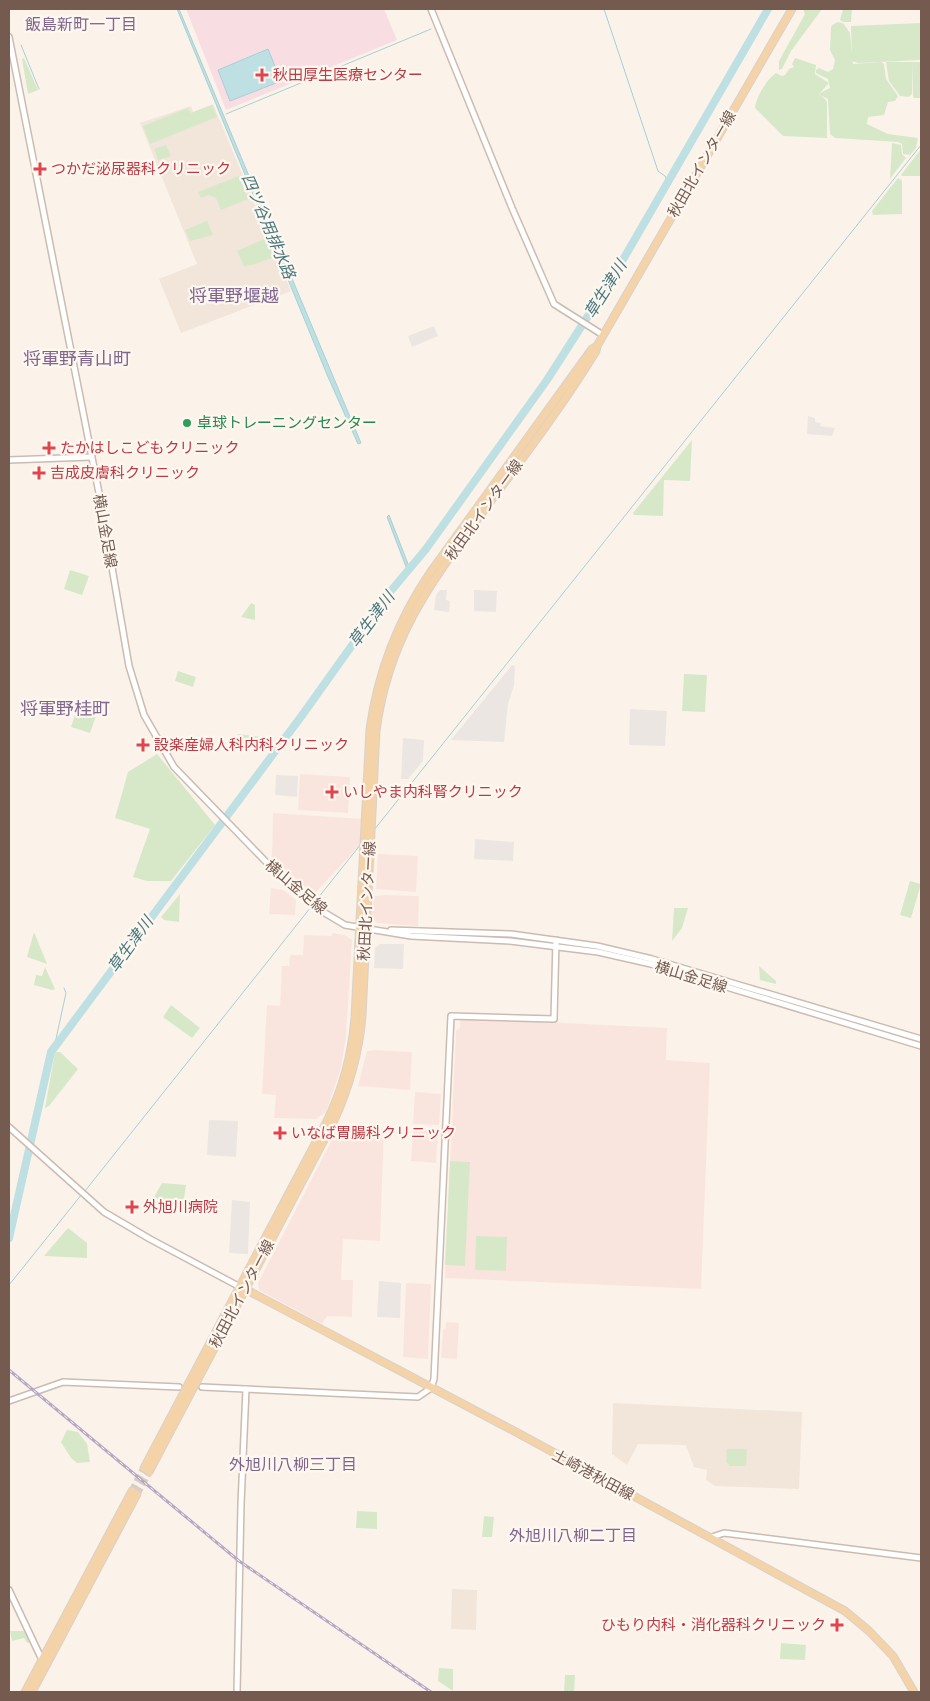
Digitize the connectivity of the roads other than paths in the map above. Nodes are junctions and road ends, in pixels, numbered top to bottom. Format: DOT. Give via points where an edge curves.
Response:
graph roads {
  1 [pos="430,9"];
  2 [pos="792,9"];
  3 [pos="9,37"];
  4 [pos="603,335"];
  5 [pos="91,457"];
  6 [pos="9,460"];
  7 [pos="363,929"];
  8 [pos="556,942"];
  9 [pos="921,1039"];
  10 [pos="921,1046"];
  11 [pos="9,1127"];
  12 [pos="242,1288"];
  13 [pos="179,1387"];
  14 [pos="202,1387"];
  15 [pos="431,1388"];
  16 [pos="246,1389"];
  17 [pos="9,1401"];
  18 [pos="146,1470"];
  19 [pos="134,1492"];
  20 [pos="712,1537"];
  21 [pos="921,1558"];
  22 [pos="9,1590"];
  23 [pos="43,1664"];
  24 [pos="25,1692"];
  25 [pos="32,1692"];
  26 [pos="237,1692"];
  27 [pos="914,1692"];
  1 -- 4 [label="street" via="554,304"];
  2 -- 4 [label="main road, 秋田北インター線"];
  3 -- 5 [label="street, 横山金足線"];
  4 -- 7 [label="main road, 秋田北インター線" via="566,397 429,585 404,631 386,678 378,713"];
  5 -- 6 [label="street"];
  5 -- 7 [label="street, 横山金足線" via="134,688 148,724 174,767 257,854 313,905 345,925"];
  7 -- 8 [label="street, 横山金足線" via="411,936"];
  7 -- 12 [label="main road, 秋田北インター線" via="360,1035 348,1088 333,1123"];
  8 -- 9 [label="street, 横山金足線" via="597,946 652,959"];
  8 -- 10 [label="street, 横山金足線" via="651,964"];
  8 -- 15 [label="street" via="554,1019 451,1016 435,1370"];
  11 -- 12 [label="street" via="104,1212"];
  12 -- 15 [label="main road, 土崎港秋田線"];
  12 -- 18 [label="main road, 秋田北インター線"];
  13 -- 17 [label="street" via="63,1382"];
  14 -- 16 [label="street"];
  15 -- 16 [label="street" via="418,1397"];
  15 -- 20 [label="main road, 土崎港秋田線"];
  16 -- 26 [label="street"];
  19 -- 23 [label="main road"];
  20 -- 21 [label="street" via="724,1533"];
  20 -- 27 [label="main road, 土崎港秋田線" via="858,1621 893,1656"];
  22 -- 23 [label="street"];
  23 -- 24 [label="main road"];
  23 -- 25 [label="main road"];
}
